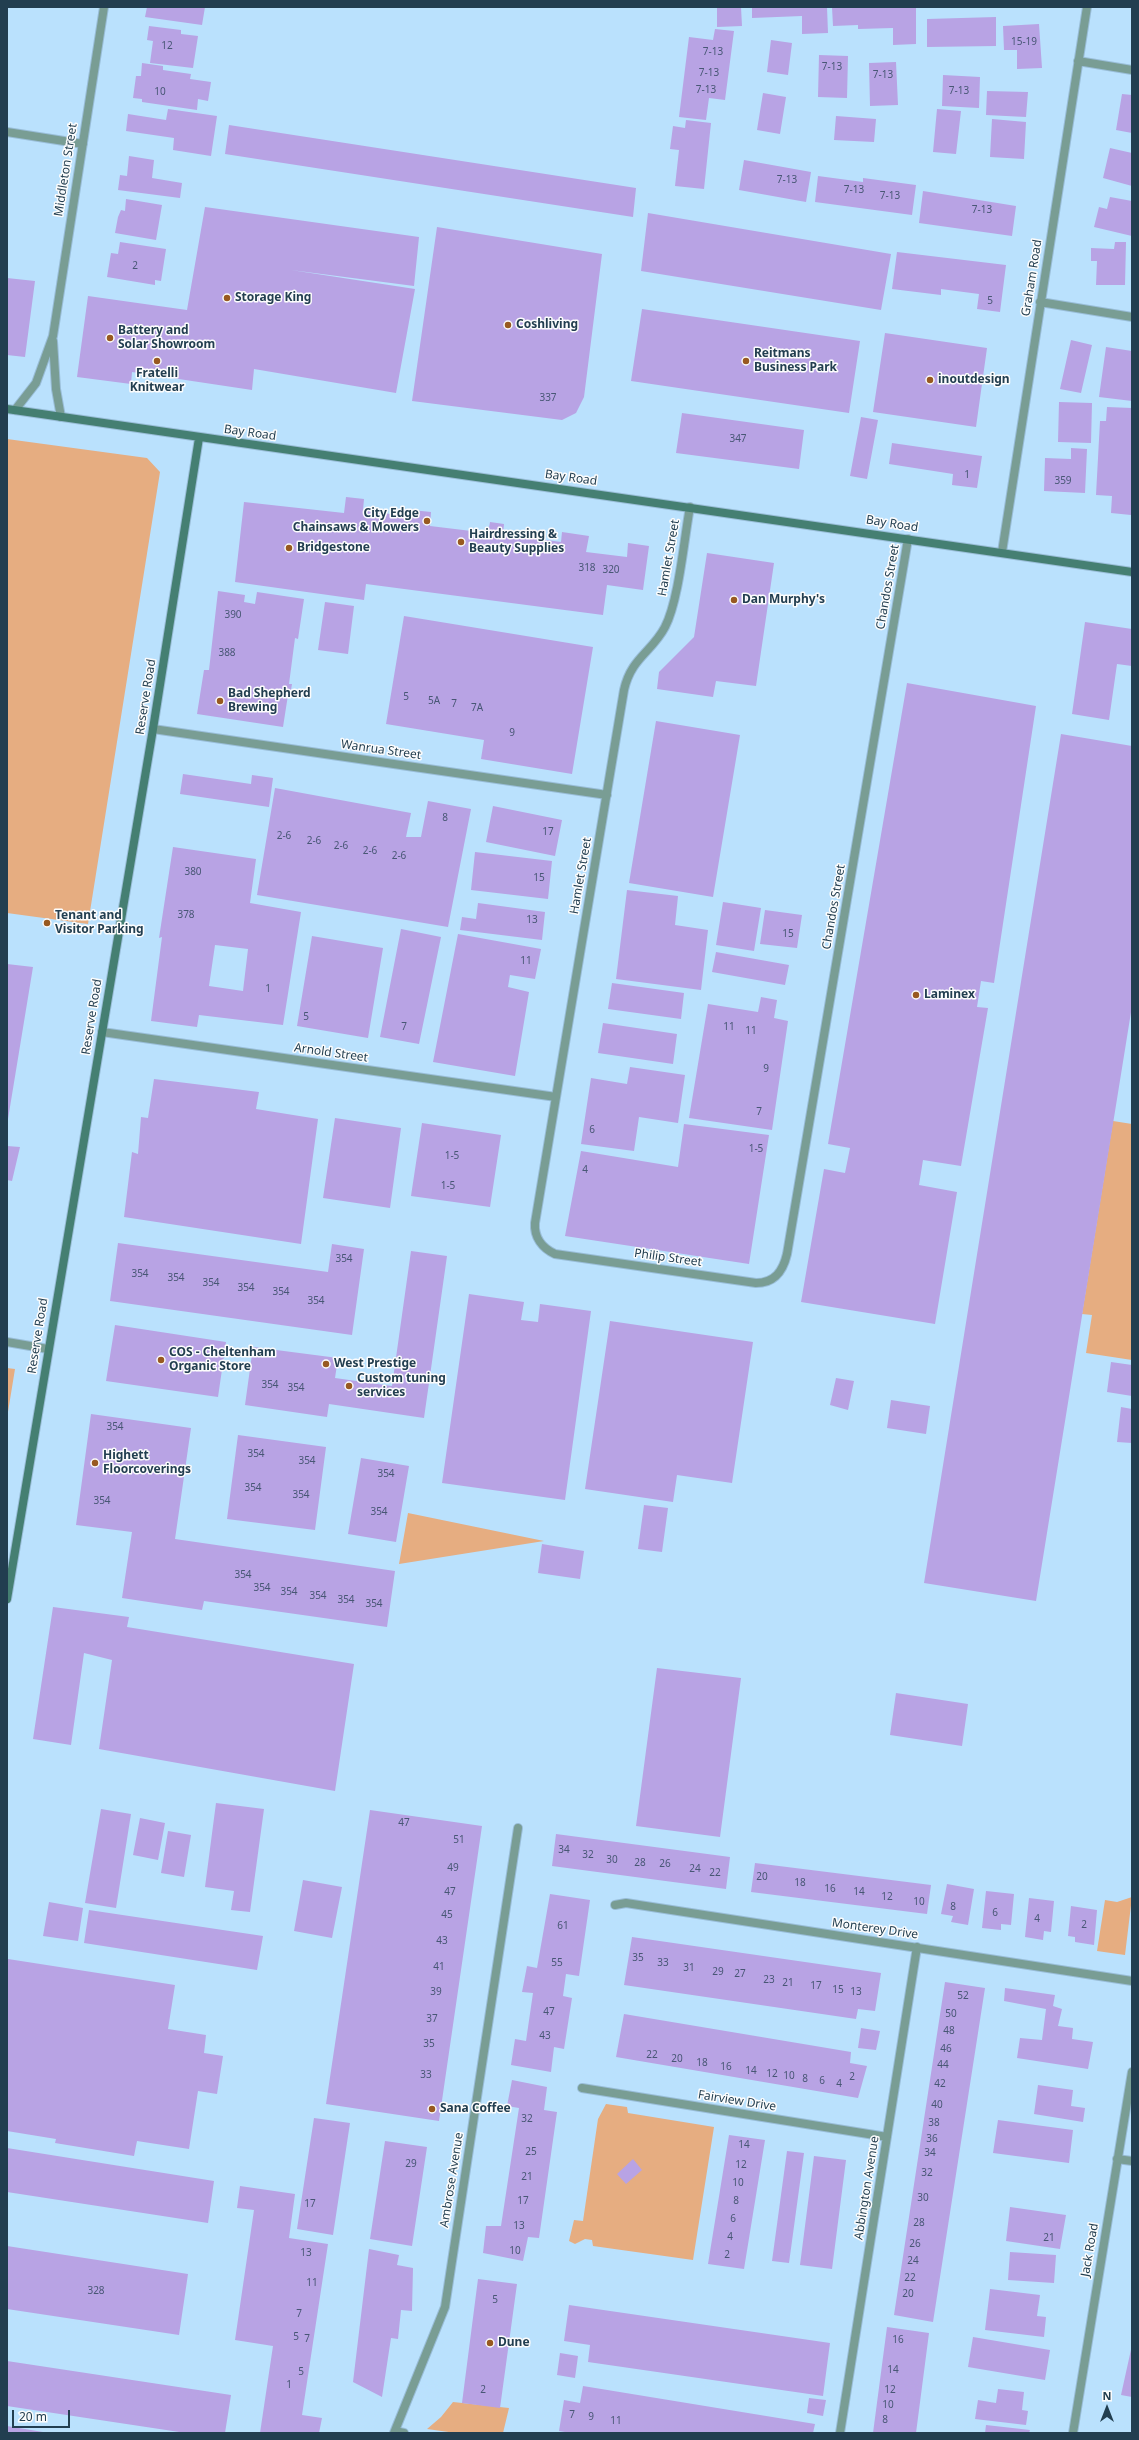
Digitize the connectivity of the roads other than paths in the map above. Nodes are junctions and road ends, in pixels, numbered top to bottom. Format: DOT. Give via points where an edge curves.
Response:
graph roads {
  1 [pos="104,7"];
  2 [pos="1087,7"];
  3 [pos="1078,61"];
  4 [pos="1132,70"];
  5 [pos="7,132"];
  6 [pos="83,144"];
  7 [pos="1040,302"];
  8 [pos="1132,317"];
  9 [pos="52,336"];
  10 [pos="11,410"];
  11 [pos="61,417"];
  12 [pos="198,438"];
  13 [pos="690,507"];
  14 [pos="908,539"];
  15 [pos="1002,552"];
  16 [pos="1132,572"];
  17 [pos="153,729"];
  18 [pos="607,795"];
  19 [pos="102,1032"];
  20 [pos="556,1097"];
  21 [pos="555,1254"];
  22 [pos="776,1276"];
  23 [pos="7,1342"];
  24 [pos="48,1349"];
  25 [pos="7,1599"];
  26 [pos="518,1828"];
  27 [pos="615,1905"];
  28 [pos="917,1947"];
  29 [pos="1132,1981"];
  30 [pos="1132,2072"];
  31 [pos="582,2088"];
  32 [pos="887,2137"];
  33 [pos="1117,2160"];
  34 [pos="1132,2162"];
  35 [pos="395,2432"];
  36 [pos="404,2433"];
  37 [pos="840,2433"];
  38 [pos="1073,2433"];
  1 -- 6 [label="street, Middleton Street"];
  2 -- 3 [label="street, Graham Road"];
  3 -- 4 [label="street"];
  3 -- 7 [label="street, Graham Road"];
  5 -- 6 [label="street"];
  6 -- 9 [label="street, Middleton Street"];
  7 -- 8 [label="street"];
  7 -- 15 [label="street, Graham Road"];
  9 -- 10 [label="street, Middleton Street" via="36,383"];
  9 -- 11 [label="street, Middleton Street"];
  10 -- 11 [label="street, Bay Road"];
  11 -- 12 [label="street, Bay Road"];
  12 -- 13 [label="street, Bay Road"];
  12 -- 17 [label="street, Reserve Road"];
  13 -- 14 [label="street, Bay Road"];
  13 -- 18 [label="street, Hamlet Street" via="670,617 657,640 635,662 626,680"];
  14 -- 15 [label="street, Bay Road"];
  14 -- 22 [label="street, Chandos Street" via="787,1254 781,1272"];
  15 -- 16 [label="street, Bay Road"];
  17 -- 18 [label="street, Wanrua Street"];
  17 -- 19 [label="street, Reserve Road"];
  18 -- 20 [label="street, Hamlet Street"];
  19 -- 20 [label="street, Arnold Street"];
  19 -- 24 [label="street, Reserve Road"];
  20 -- 21 [label="street, Hamlet Street" via="535,1229 544,1248"];
  21 -- 22 [label="street, Philip Street" via="756,1283"];
  23 -- 24 [label="street"];
  24 -- 25 [label="street, Reserve Road"];
  26 -- 35 [label="street, Ambrose Avenue" via="444,2307"];
  27 -- 28 [label="street, Monterey Drive" via="626,1903"];
  28 -- 29 [label="street, Monterey Drive"];
  28 -- 32 [label="street, Abbington Avenue"];
  30 -- 33 [label="street, Jack Road"];
  31 -- 32 [label="street, Fairview Drive"];
  32 -- 37 [label="street, Abbington Avenue"];
  33 -- 34 [label="street"];
  33 -- 38 [label="street, Jack Road"];
  35 -- 36 [label="street"];
}
